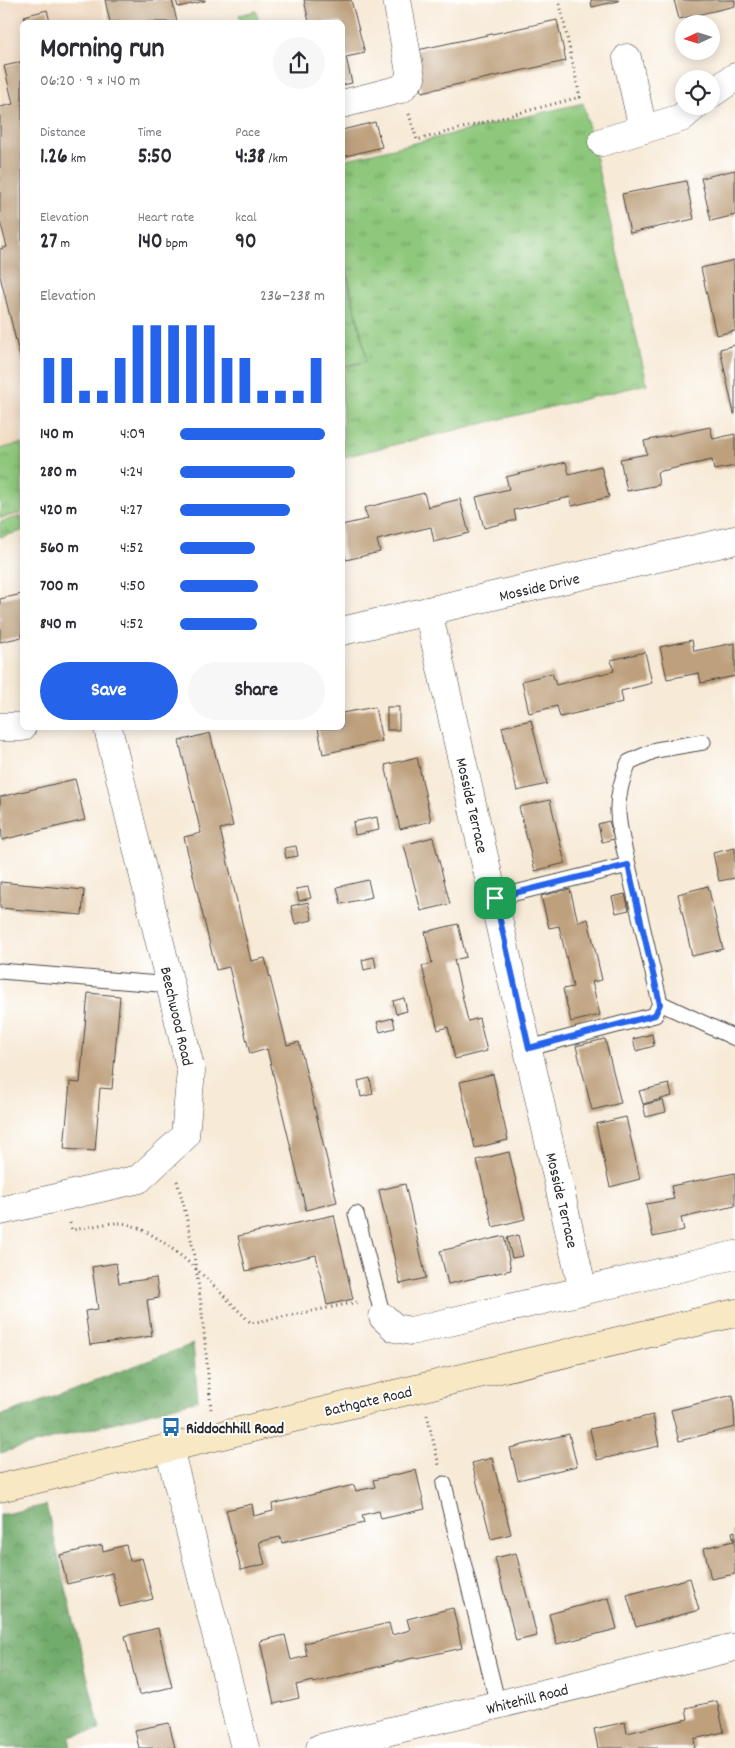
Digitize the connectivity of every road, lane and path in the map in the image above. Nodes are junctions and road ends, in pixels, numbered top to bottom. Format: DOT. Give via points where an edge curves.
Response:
graph roads {
  1 [pos="398,0"];
  2 [pos="559,0"];
  3 [pos="627,58"];
  4 [pos="735,77"];
  5 [pos="720,88"];
  6 [pos="401,89"];
  7 [pos="345,103"];
  8 [pos="684,115"];
  9 [pos="643,129"];
  10 [pos="602,142"];
  11 [pos="735,540"];
  12 [pos="428,611"];
  13 [pos="345,630"];
  14 [pos="0,727"];
  15 [pos="20,727"];
  16 [pos="108,730"];
  17 [pos="703,742"];
  18 [pos="628,865"];
  19 [pos="495,898"];
  20 [pos="0,971"];
  21 [pos="171,986"];
  22 [pos="660,1004"];
  23 [pos="735,1038"];
  24 [pos="529,1048"];
  25 [pos="166,1154"];
  26 [pos="64,1197"];
  27 [pos="0,1211"];
  28 [pos="356,1214"];
  29 [pos="735,1255"];
  30 [pos="198,1271"];
  31 [pos="583,1291"];
  32 [pos="380,1308"];
  33 [pos="735,1313"];
  34 [pos="420,1388"];
  35 [pos="214,1437"];
  36 [pos="169,1448"];
  37 [pos="444,1484"];
  38 [pos="0,1488"];
  39 [pos="735,1647"];
  40 [pos="498,1705"];
  41 [pos="245,1748"];
  42 [pos="320,1748"];
  1 -- 6 [label="street" via="411,78"];
  2 -- 6 [label="path" via="580,97 417,140"];
  3 -- 9 [label="street"];
  4 -- 5 [label="street"];
  6 -- 7 [label="street"];
  8 -- 9 [label="street"];
  9 -- 10 [label="street"];
  11 -- 12 [label="street, Mosside Drive"];
  12 -- 13 [label="street, Mosside Drive"];
  12 -- 19 [label="street, Mosside Terrace"];
  14 -- 15 [label="street"];
  16 -- 21 [label="street, Beechwood Road"];
  17 -- 18 [label="lane" via="656,750 628,762 619,784 616,812"];
  18 -- 19 [label="lane"];
  18 -- 22 [label="lane"];
  19 -- 24 [label="street, Mosside Terrace"];
  20 -- 21 [label="lane"];
  21 -- 25 [label="street, Beechwood Road" via="191,1071 185,1136"];
  22 -- 23 [label="lane"];
  22 -- 24 [label="lane" via="655,1015"];
  24 -- 31 [label="street, Mosside Terrace"];
  25 -- 26 [label="street, Beechwood Road" via="139,1179"];
  25 -- 30 [label="path" via="174,1168 186,1211"];
  26 -- 27 [label="street, Beechwood Road"];
  26 -- 30 [label="path" via="72,1230 121,1223 151,1234"];
  28 -- 32 [label="lane"];
  29 -- 31 [label="street"];
  30 -- 32 [label="path" via="251,1323"];
  30 -- 35 [label="path"];
  31 -- 32 [label="street" via="411,1331 395,1328"];
  33 -- 34 [label="main road, Bathgate Road"];
  34 -- 35 [label="main road, Bathgate Road"];
  34 -- 37 [label="path"];
  35 -- 36 [label="main road, Bathgate Road"];
  36 -- 38 [label="main road, Bathgate Road"];
  36 -- 41 [label="street"];
  37 -- 40 [label="lane"];
  39 -- 40 [label="street, Whitehill Road"];
  40 -- 42 [label="street, Whitehill Road"];
}
